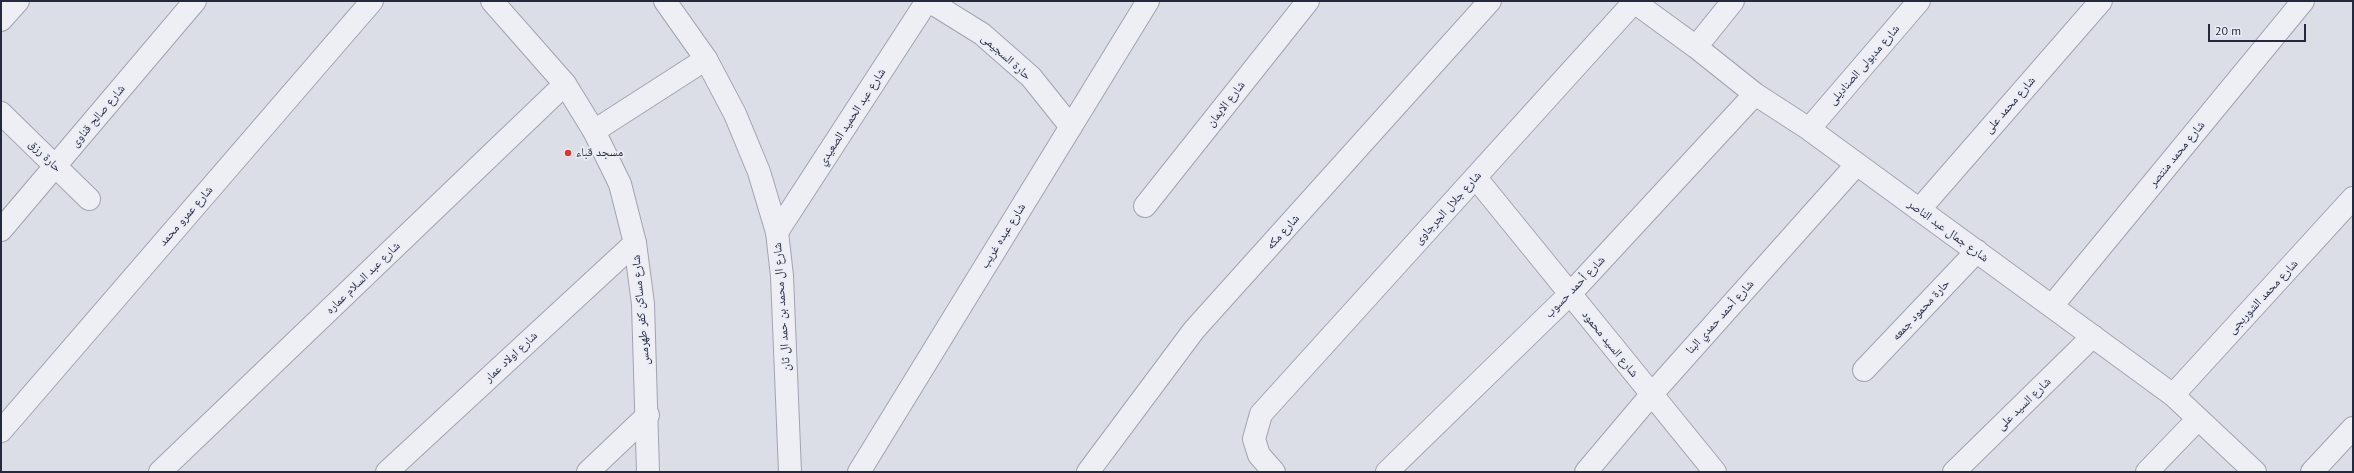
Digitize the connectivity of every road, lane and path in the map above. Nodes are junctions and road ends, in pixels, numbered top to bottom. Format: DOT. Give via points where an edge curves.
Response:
graph roads {
  1 [pos="18,1"];
  2 [pos="195,1"];
  3 [pos="372,1"];
  4 [pos="492,1"];
  5 [pos="928,1"];
  6 [pos="1148,1"];
  7 [pos="1308,1"];
  8 [pos="1490,1"];
  9 [pos="1634,1"];
  10 [pos="1733,1"];
  11 [pos="1919,1"];
  12 [pos="2101,1"];
  13 [pos="2303,1"];
  14 [pos="671,3"];
  15 [pos="1,20"];
  16 [pos="1696,47"];
  17 [pos="706,59"];
  18 [pos="565,84"];
  19 [pos="1755,94"];
  20 [pos="1,113"];
  21 [pos="1071,127"];
  22 [pos="1809,129"];
  23 [pos="594,131"];
  24 [pos="1857,164"];
  25 [pos="55,166"];
  26 [pos="1476,178"];
  27 [pos="2353,198"];
  28 [pos="89,199"];
  29 [pos="1144,206"];
  30 [pos="1919,210"];
  31 [pos="1,230"];
  32 [pos="776,232"];
  33 [pos="635,243"];
  34 [pos="1977,251"];
  35 [pos="1570,294"];
  36 [pos="2052,306"];
  37 [pos="2093,336"];
  38 [pos="1864,370"];
  39 [pos="1651,395"];
  40 [pos="2173,395"];
  41 [pos="648,415"];
  42 [pos="2198,419"];
  43 [pos="2353,428"];
  44 [pos="1,431"];
  45 [pos="160,472"];
  46 [pos="387,472"];
  47 [pos="588,472"];
  48 [pos="648,472"];
  49 [pos="790,472"];
  50 [pos="859,472"];
  51 [pos="1088,472"];
  52 [pos="1274,472"];
  53 [pos="1387,472"];
  54 [pos="1586,472"];
  55 [pos="1714,472"];
  56 [pos="1954,472"];
  57 [pos="2148,472"];
  58 [pos="2255,472"];
  59 [pos="2312,472"];
  1 -- 15 [label="street"];
  2 -- 25 [label="street, شارع صالح قناوى"];
  3 -- 44 [label="street, شارع عمرو محمد"];
  4 -- 18 [label="street, شارع مساكن كفر طهرمس"];
  5 -- 21 [label="street, حارة السجيمى" via="982,34 1020,67"];
  5 -- 32 [label="street, شارع عبد الحميد الصعيدي"];
  6 -- 21 [label="street, شارع عبده غريب"];
  7 -- 29 [label="street, شارع الايمان"];
  8 -- 51 [label="street, شارع مكه" via="1194,330"];
  9 -- 16 [label="street, شارع جمال عبد الناصر"];
  9 -- 26 [label="street, شارع جلال الجرجاوى"];
  10 -- 16 [label="street"];
  11 -- 22 [label="street, شارع مدبولى الصناديلى"];
  12 -- 30 [label="street, شارع محمد على"];
  13 -- 36 [label="street, شارع محمد منتصر"];
  14 -- 17 [label="street, شارع ال محمد بن حمد ال ثان"];
  16 -- 19 [label="street, شارع جمال عبد الناصر"];
  17 -- 23 [label="street"];
  17 -- 32 [label="street, شارع ال محمد بن حمد ال ثان" via="735,114 759,172"];
  18 -- 23 [label="street, شارع مساكن كفر طهرمس"];
  18 -- 45 [label="street, شارع عبد السلام عماره"];
  19 -- 22 [label="street, شارع جمال عبد الناصر"];
  19 -- 35 [label="street, شارع أحمد حسوب"];
  20 -- 25 [label="street, حارة رزق"];
  21 -- 50 [label="street, شارع عبده غريب"];
  22 -- 24 [label="street, شارع جمال عبد الناصر"];
  23 -- 33 [label="street, شارع مساكن كفر طهرمس" via="620,184"];
  24 -- 30 [label="street, شارع جمال عبد الناصر"];
  24 -- 39 [label="street, شارع أحمد حمدي البنا"];
  25 -- 28 [label="street, حارة رزق"];
  25 -- 31 [label="street, شارع صالح قناوى"];
  26 -- 35 [label="street, شارع السيد محمود"];
  26 -- 52 [label="street, شارع جلال الجرجاوى" via="1261,414 1254,439 1260,455"];
  27 -- 40 [label="street, شارع محمد الشوربجى"];
  30 -- 34 [label="street, شارع جمال عبد الناصر"];
  32 -- 49 [label="street, شارع ال محمد بن حمد ال ثان" via="782,276"];
  33 -- 41 [label="street, شارع مساكن كفر طهرمس" via="643,304"];
  33 -- 46 [label="street, شارع اولاد عمار"];
  34 -- 36 [label="street, شارع جمال عبد الناصر"];
  34 -- 38 [label="street, حارة محمود جمعه"];
  35 -- 39 [label="street, شارع السيد محمود"];
  35 -- 53 [label="street, شارع أحمد حسوب"];
  36 -- 37 [label="street, شارع جمال عبد الناصر"];
  37 -- 40 [label="street, شارع جمال عبد الناصر"];
  37 -- 56 [label="street, شارع السيد على"];
  39 -- 54 [label="street, شارع أحمد حمدي البنا"];
  39 -- 55 [label="street, شارع السيد محمود"];
  40 -- 42 [label="street, شارع جمال عبد الناصر"];
  41 -- 47 [label="street"];
  41 -- 48 [label="street, شارع مساكن كفر طهرمس"];
  42 -- 57 [label="street"];
  42 -- 58 [label="street, شارع جمال عبد الناصر"];
  43 -- 59 [label="street"];
}
